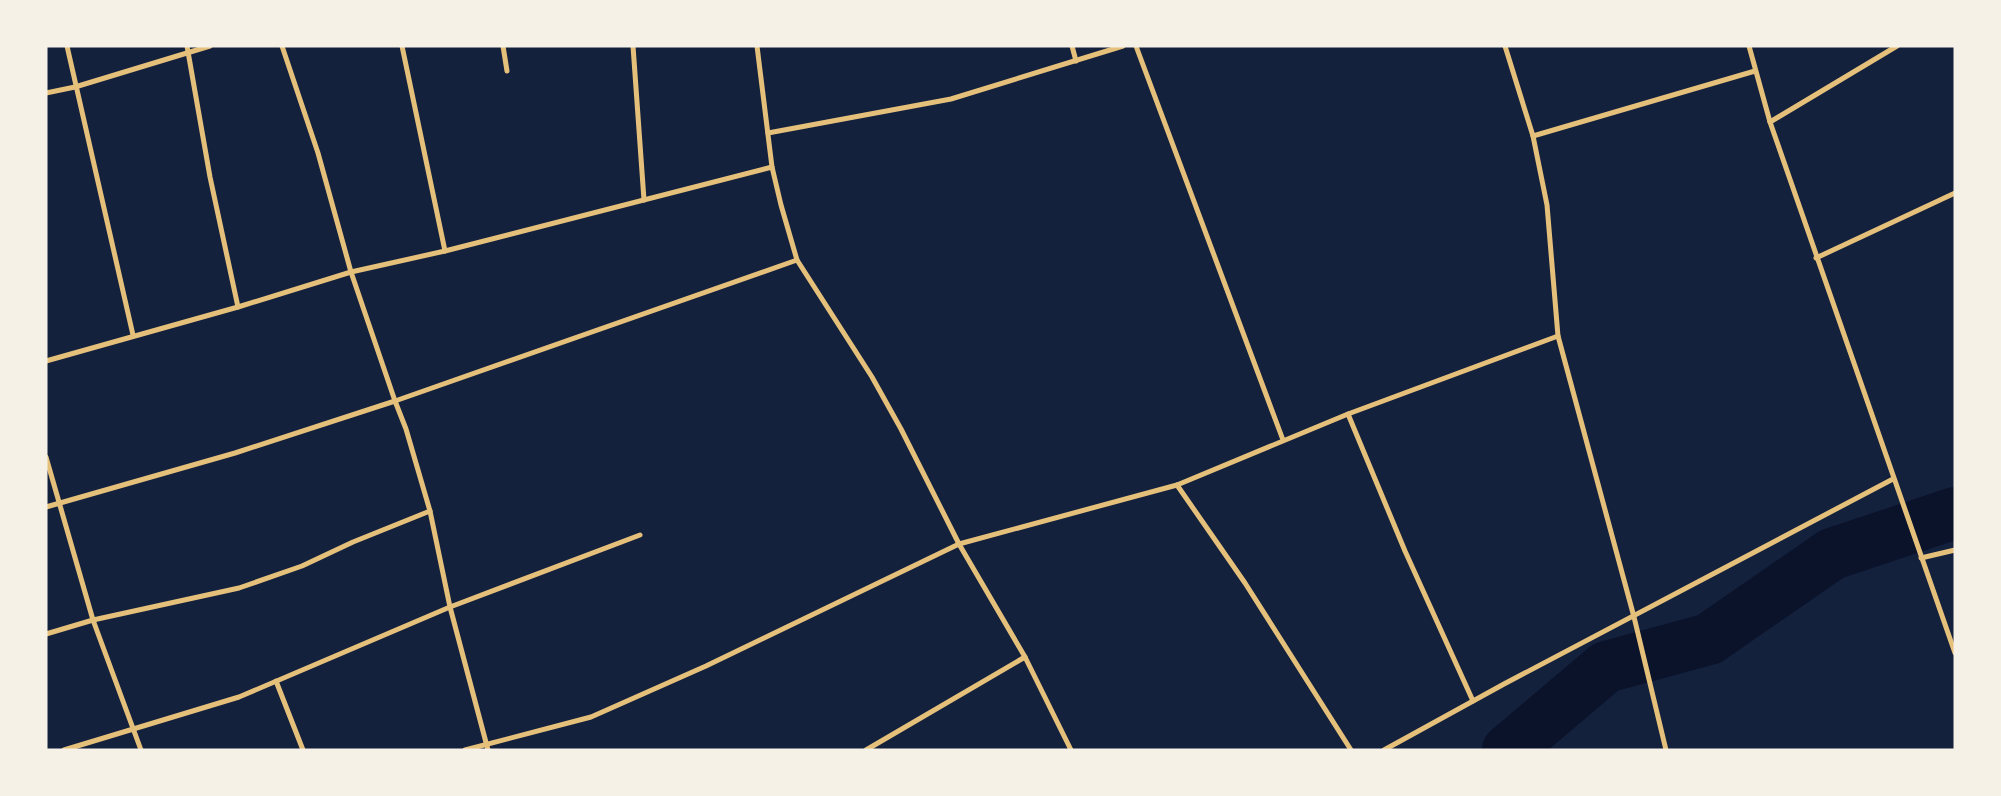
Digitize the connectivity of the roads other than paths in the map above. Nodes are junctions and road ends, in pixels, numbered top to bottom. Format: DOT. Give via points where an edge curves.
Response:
graph roads {
  1 [pos="67,46"];
  2 [pos="186,46"];
  3 [pos="210,46"];
  4 [pos="282,46"];
  5 [pos="402,46"];
  6 [pos="503,46"];
  7 [pos="633,46"];
  8 [pos="757,46"];
  9 [pos="1072,46"];
  10 [pos="1124,46"];
  11 [pos="1136,46"];
  12 [pos="1505,46"];
  13 [pos="1749,46"];
  14 [pos="1897,46"];
  15 [pos="188,53"];
  16 [pos="1076,61"];
  17 [pos="507,71"];
  18 [pos="1755,71"];
  19 [pos="76,87"];
  20 [pos="46,93"];
  21 [pos="1770,122"];
  22 [pos="768,133"];
  23 [pos="1533,136"];
  24 [pos="772,167"];
  25 [pos="1955,193"];
  26 [pos="644,200"];
  27 [pos="446,251"];
  28 [pos="1816,258"];
  29 [pos="797,260"];
  30 [pos="351,272"];
  31 [pos="238,307"];
  32 [pos="133,335"];
  33 [pos="1558,336"];
  34 [pos="46,360"];
  35 [pos="395,401"];
  36 [pos="1348,414"];
  37 [pos="1283,440"];
  38 [pos="46,457"];
  39 [pos="1893,479"];
  40 [pos="1177,485"];
  41 [pos="59,503"];
  42 [pos="46,507"];
  43 [pos="430,511"];
  44 [pos="640,535"];
  45 [pos="959,544"];
  46 [pos="1955,550"];
  47 [pos="1921,558"];
  48 [pos="450,607"];
  49 [pos="1634,617"];
  50 [pos="93,620"];
  51 [pos="46,634"];
  52 [pos="1955,653"];
  53 [pos="1025,657"];
  54 [pos="276,682"];
  55 [pos="1474,701"];
  56 [pos="134,729"];
  57 [pos="486,743"];
  58 [pos="64,750"];
  59 [pos="141,750"];
  60 [pos="302,750"];
  61 [pos="465,750"];
  62 [pos="488,750"];
  63 [pos="866,750"];
  64 [pos="1071,750"];
  65 [pos="1351,750"];
  66 [pos="1384,750"];
  67 [pos="1666,750"];
  1 -- 19 [label="street"];
  2 -- 15 [label="street"];
  3 -- 15 [label="street"];
  4 -- 30 [label="street" via="318,153"];
  5 -- 27 [label="street"];
  6 -- 17 [label="street"];
  7 -- 26 [label="street"];
  8 -- 22 [label="street"];
  9 -- 16 [label="street"];
  10 -- 16 [label="street"];
  11 -- 37 [label="street"];
  12 -- 23 [label="street"];
  13 -- 18 [label="street"];
  14 -- 21 [label="street"];
  15 -- 19 [label="street"];
  15 -- 31 [label="street"];
  16 -- 22 [label="street" via="950,99"];
  18 -- 21 [label="street"];
  18 -- 23 [label="street"];
  19 -- 20 [label="street"];
  19 -- 32 [label="street"];
  21 -- 28 [label="street"];
  22 -- 24 [label="street"];
  23 -- 33 [label="street" via="1547,205"];
  24 -- 26 [label="street"];
  24 -- 29 [label="street"];
  25 -- 28 [label="street"];
  26 -- 27 [label="street"];
  27 -- 30 [label="street"];
  28 -- 39 [label="street"];
  29 -- 35 [label="street"];
  29 -- 45 [label="street" via="872,377"];
  30 -- 31 [label="street"];
  30 -- 35 [label="street"];
  31 -- 32 [label="street"];
  32 -- 34 [label="street"];
  33 -- 36 [label="street"];
  33 -- 49 [label="street"];
  35 -- 41 [label="street" via="235,453"];
  35 -- 43 [label="street"];
  36 -- 37 [label="street"];
  36 -- 55 [label="street" via="1405,551"];
  37 -- 40 [label="street"];
  38 -- 41 [label="street"];
  39 -- 47 [label="street"];
  39 -- 49 [label="street"];
  40 -- 45 [label="street"];
  40 -- 65 [label="street" via="1245,583"];
  41 -- 42 [label="street"];
  41 -- 50 [label="street"];
  43 -- 48 [label="street"];
  43 -- 50 [label="street" via="302,566 239,588"];
  44 -- 48 [label="street"];
  45 -- 53 [label="street"];
  45 -- 57 [label="street" via="706,666 591,717"];
  46 -- 47 [label="street"];
  47 -- 52 [label="street"];
  48 -- 54 [label="street"];
  48 -- 57 [label="street"];
  49 -- 55 [label="street"];
  49 -- 67 [label="street"];
  50 -- 51 [label="street"];
  50 -- 56 [label="street"];
  53 -- 63 [label="street"];
  53 -- 64 [label="street"];
  54 -- 56 [label="street"];
  54 -- 60 [label="street"];
  55 -- 66 [label="street"];
  56 -- 58 [label="street"];
  56 -- 59 [label="street"];
  57 -- 61 [label="street"];
  57 -- 62 [label="street"];
}
